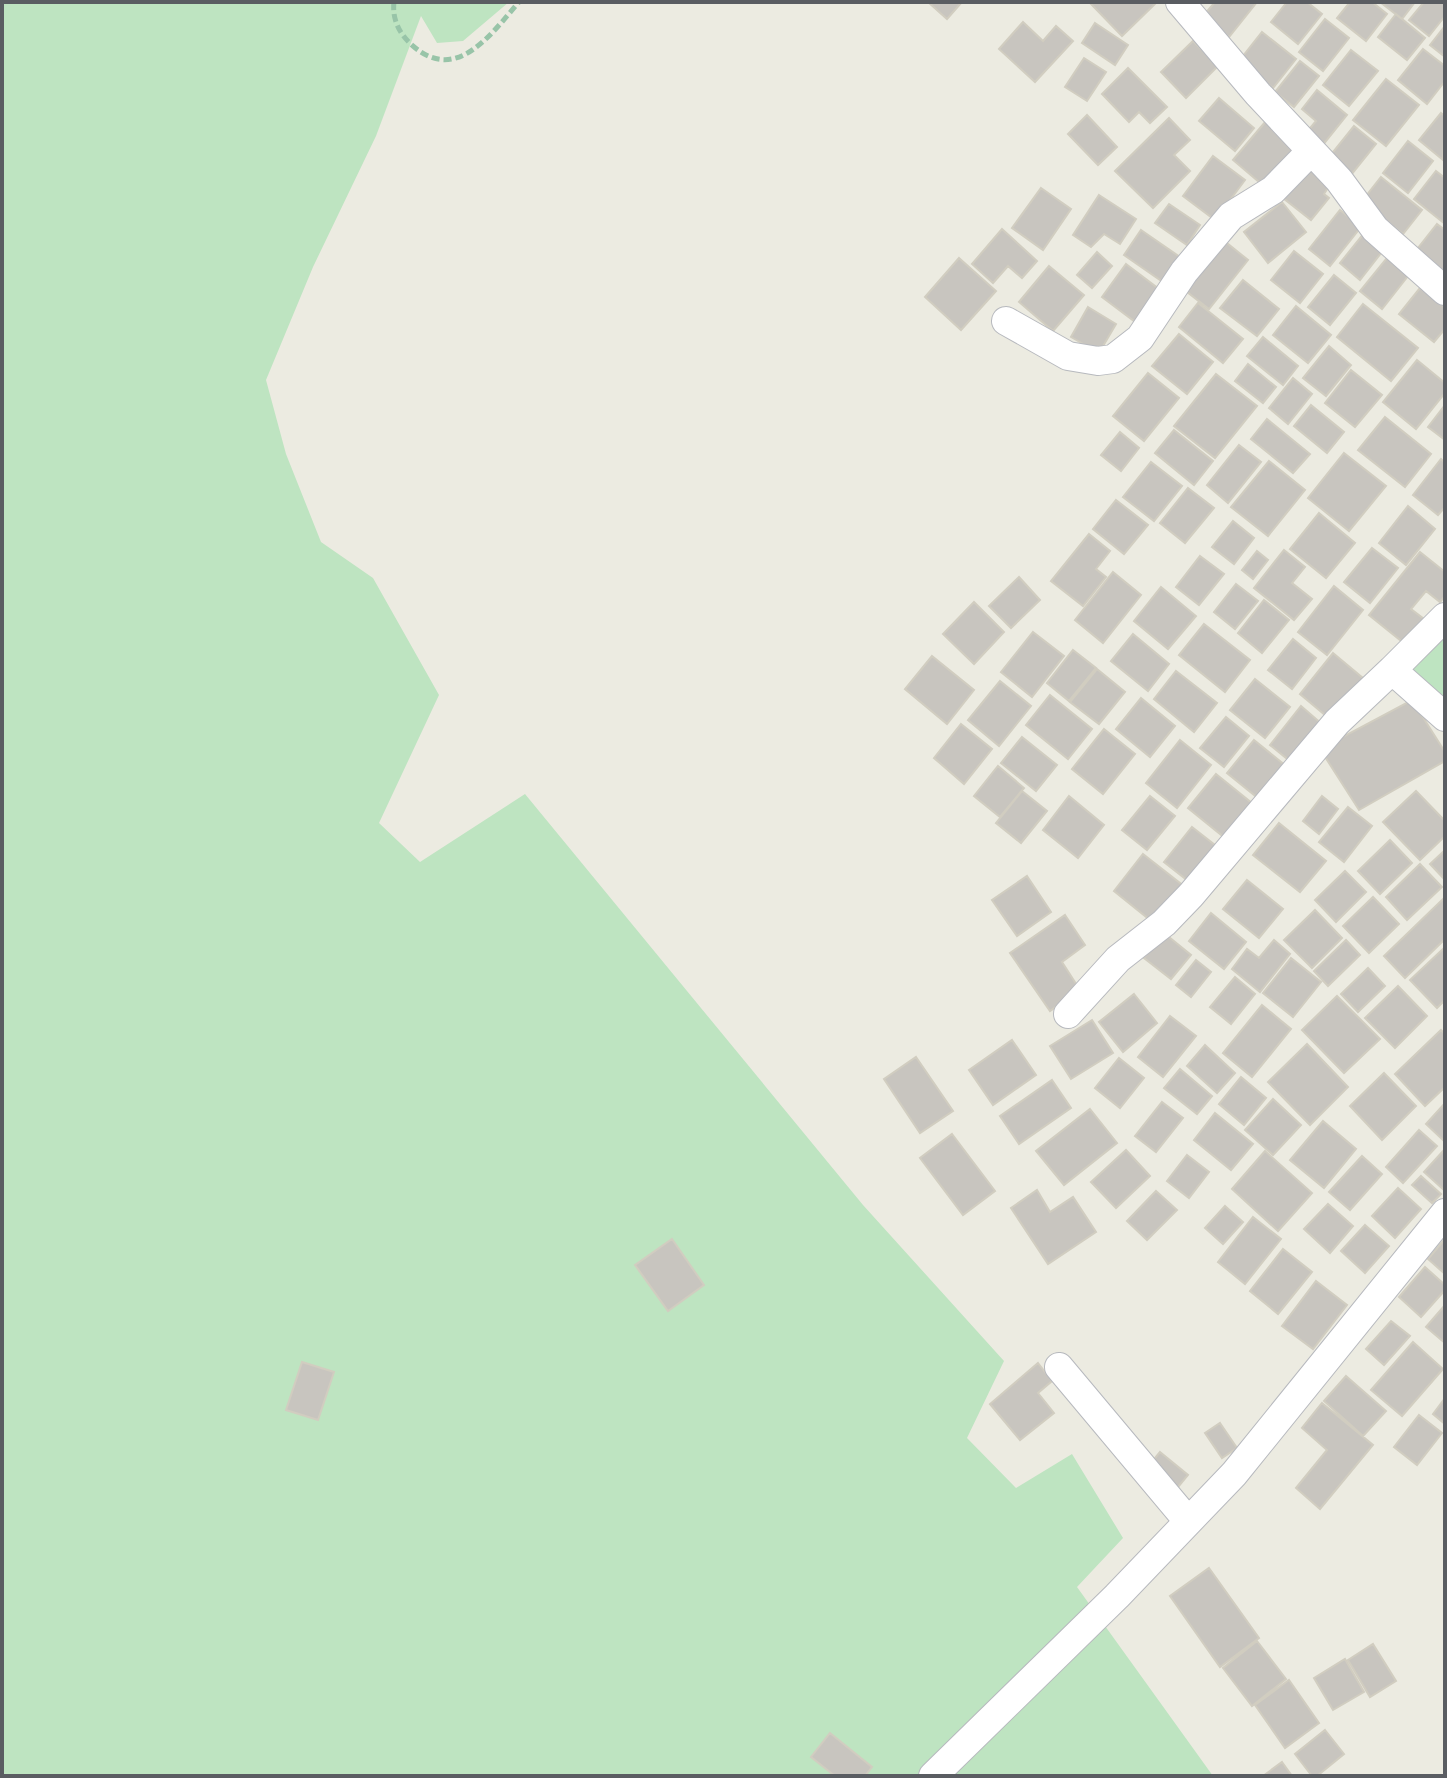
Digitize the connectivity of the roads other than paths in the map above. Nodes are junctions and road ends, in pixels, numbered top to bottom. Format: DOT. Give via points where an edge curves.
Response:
graph roads {
  1 [pos="1180,2"];
  2 [pos="1311,151"];
  3 [pos="1445,291"];
  4 [pos="1006,321"];
  5 [pos="1445,617"];
  6 [pos="1392,670"];
  7 [pos="1445,717"];
  8 [pos="1068,1014"];
  9 [pos="1445,1213"];
  10 [pos="1059,1367"];
  11 [pos="1188,1521"];
  12 [pos="933,1776"];
  1 -- 2 [label="street"];
  2 -- 3 [label="street" via="1375,229"];
  2 -- 4 [label="street" via="1273,190 1231,216 1184,272 1140,338 1113,359 1068,356"];
  5 -- 6 [label="street"];
  6 -- 7 [label="street"];
  6 -- 8 [label="street" via="1337,722 1191,895 1118,959"];
  9 -- 11 [label="street" via="1234,1474"];
  10 -- 11 [label="street"];
  11 -- 12 [label="street"];
}
